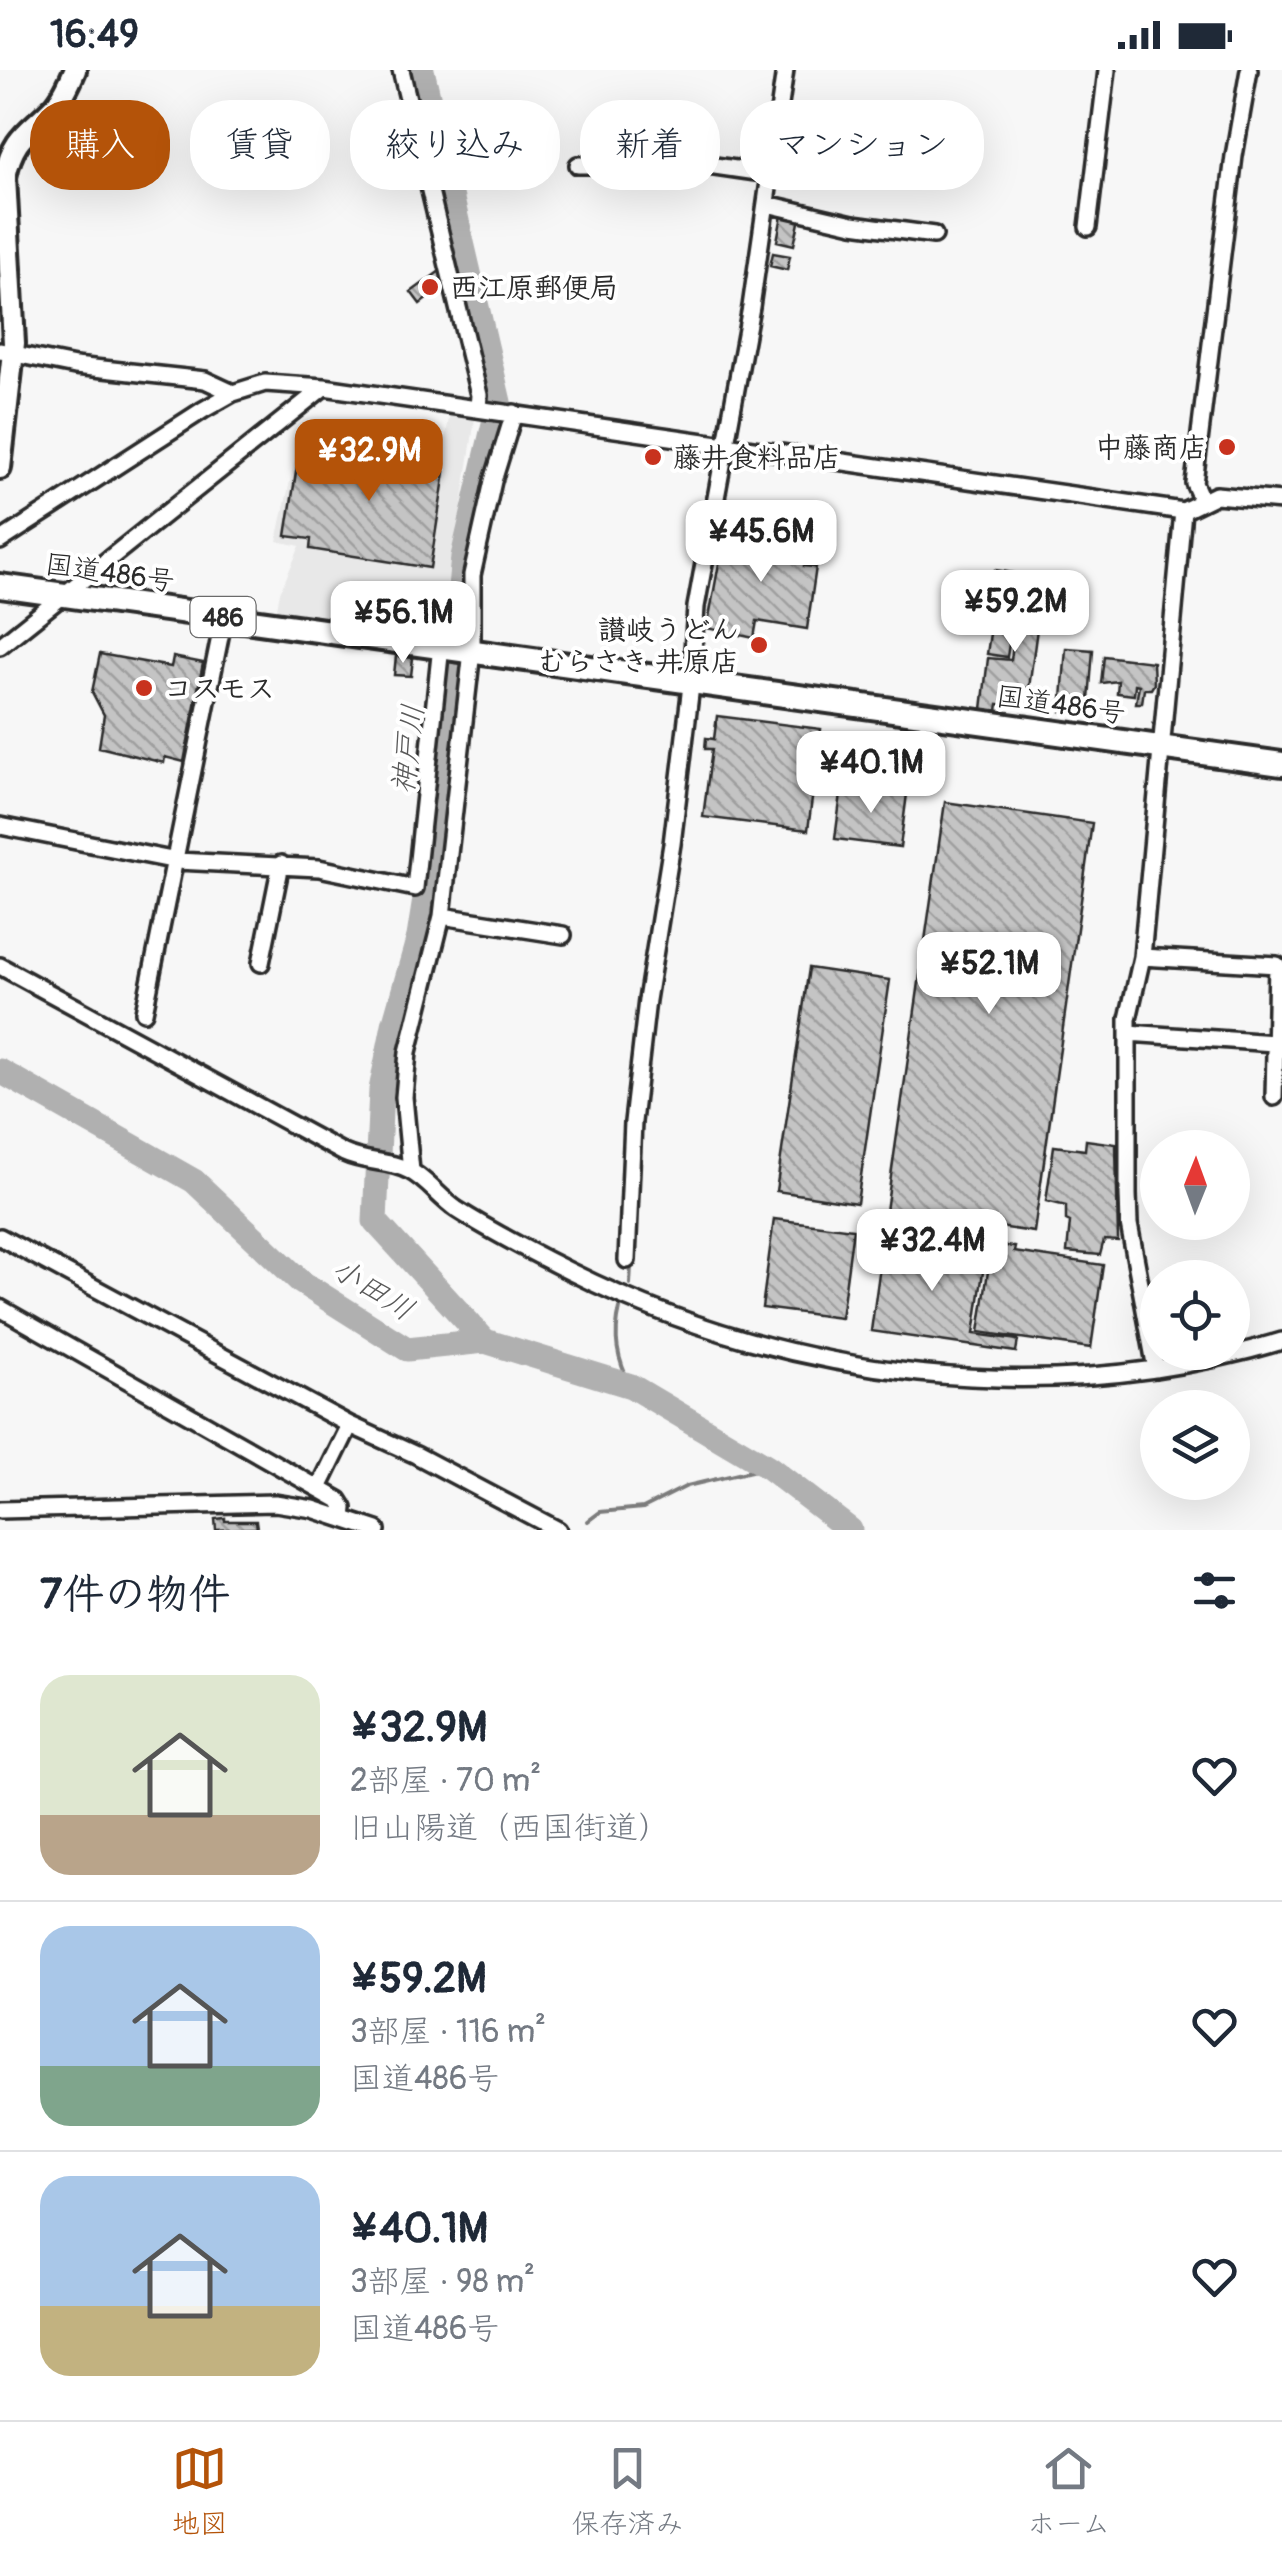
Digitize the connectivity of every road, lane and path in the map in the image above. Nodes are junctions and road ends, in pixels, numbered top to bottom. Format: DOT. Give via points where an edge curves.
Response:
graph roads {
  1 [pos="76,70"];
  2 [pos="402,70"];
  3 [pos="786,70"];
  4 [pos="1107,70"];
  5 [pos="1249,70"];
  6 [pos="781,100"];
  7 [pos="578,166"];
  8 [pos="740,170"];
  9 [pos="768,190"];
  10 [pos="767,204"];
  11 [pos="1088,227"];
  12 [pos="934,235"];
  13 [pos="6,353"];
  14 [pos="324,387"];
  15 [pos="233,393"];
  16 [pos="482,408"];
  17 [pos="511,412"];
  18 [pos="727,444"];
  19 [pos="0,468"];
  20 [pos="1202,501"];
  21 [pos="1282,501"];
  22 [pos="1182,511"];
  23 [pos="0,541"];
  24 [pos="0,586"];
  25 [pos="64,596"];
  26 [pos="224,618"];
  27 [pos="0,646"];
  28 [pos="456,649"];
  29 [pos="689,680"];
  30 [pos="1161,748"];
  31 [pos="1282,764"];
  32 [pos="0,826"];
  33 [pos="177,862"];
  34 [pos="281,864"];
  35 [pos="442,916"];
  36 [pos="562,935"];
  37 [pos="1142,956"];
  38 [pos="261,963"];
  39 [pos="0,966"];
  40 [pos="144,1012"];
  41 [pos="1128,1033"];
  42 [pos="1274,1043"];
  43 [pos="1274,1097"];
  44 [pos="406,1170"];
  45 [pos="0,1237"];
  46 [pos="626,1260"];
  47 [pos="1140,1283"];
  48 [pos="0,1308"];
  49 [pos="1282,1341"];
  50 [pos="1250,1349"];
  51 [pos="1141,1370"];
  52 [pos="348,1424"];
  53 [pos="319,1488"];
  54 [pos="0,1510"];
  55 [pos="343,1518"];
  56 [pos="377,1530"];
  57 [pos="558,1530"];
  1 -- 13 [label="main road" via="58,103 26,130 9,158 14,312"];
  2 -- 16 [label="street"];
  3 -- 6 [label="street"];
  4 -- 11 [label="street"];
  5 -- 20 [label="street" via="1194,483"];
  7 -- 8 [label="street"];
  9 -- 10 [label="street"];
  10 -- 12 [label="street"];
  10 -- 18 [label="street"];
  13 -- 15 [label="street" via="205,380"];
  13 -- 19 [label="main road"];
  14 -- 15 [label="street" via="266,382"];
  14 -- 16 [label="street"];
  14 -- 25 [label="street"];
  15 -- 23 [label="street"];
  16 -- 17 [label="street"];
  17 -- 18 [label="street"];
  17 -- 28 [label="street"];
  18 -- 22 [label="street"];
  18 -- 29 [label="street"];
  20 -- 21 [label="street" via="1235,495"];
  20 -- 22 [label="street"];
  22 -- 30 [label="street"];
  24 -- 25 [label="highway, 国道486号 / 486"];
  25 -- 26 [label="highway, 国道486号 / 486"];
  25 -- 27 [label="street"];
  26 -- 28 [label="highway, 国道486号 / 486"];
  26 -- 33 [label="street"];
  28 -- 29 [label="highway, 国道486号 / 486"];
  28 -- 34 [label="street" via="415,888"];
  28 -- 35 [label="street"];
  29 -- 30 [label="highway, 国道486号 / 486"];
  29 -- 46 [label="street" via="633,1122"];
  30 -- 31 [label="highway, 国道486号 / 486"];
  30 -- 37 [label="street"];
  32 -- 33 [label="street"];
  33 -- 34 [label="street"];
  33 -- 40 [label="street"];
  34 -- 38 [label="street"];
  35 -- 36 [label="street"];
  35 -- 44 [label="street" via="411,1034"];
  37 -- 41 [label="street"];
  37 -- 42 [label="street" via="1276,965"];
  39 -- 44 [label="street" via="331,1146"];
  41 -- 42 [label="street"];
  41 -- 47 [label="street" via="1129,1224"];
  42 -- 43 [label="street"];
  44 -- 51 [label="street" via="457,1209 572,1272 648,1306 784,1351 950,1376"];
  45 -- 52 [label="street"];
  48 -- 53 [label="street"];
  49 -- 50 [label="street"];
  52 -- 53 [label="street"];
  52 -- 57 [label="street"];
  53 -- 55 [label="street" via="339,1500"];
  54 -- 55 [label="street" via="275,1503"];
  55 -- 56 [label="street"];
}
